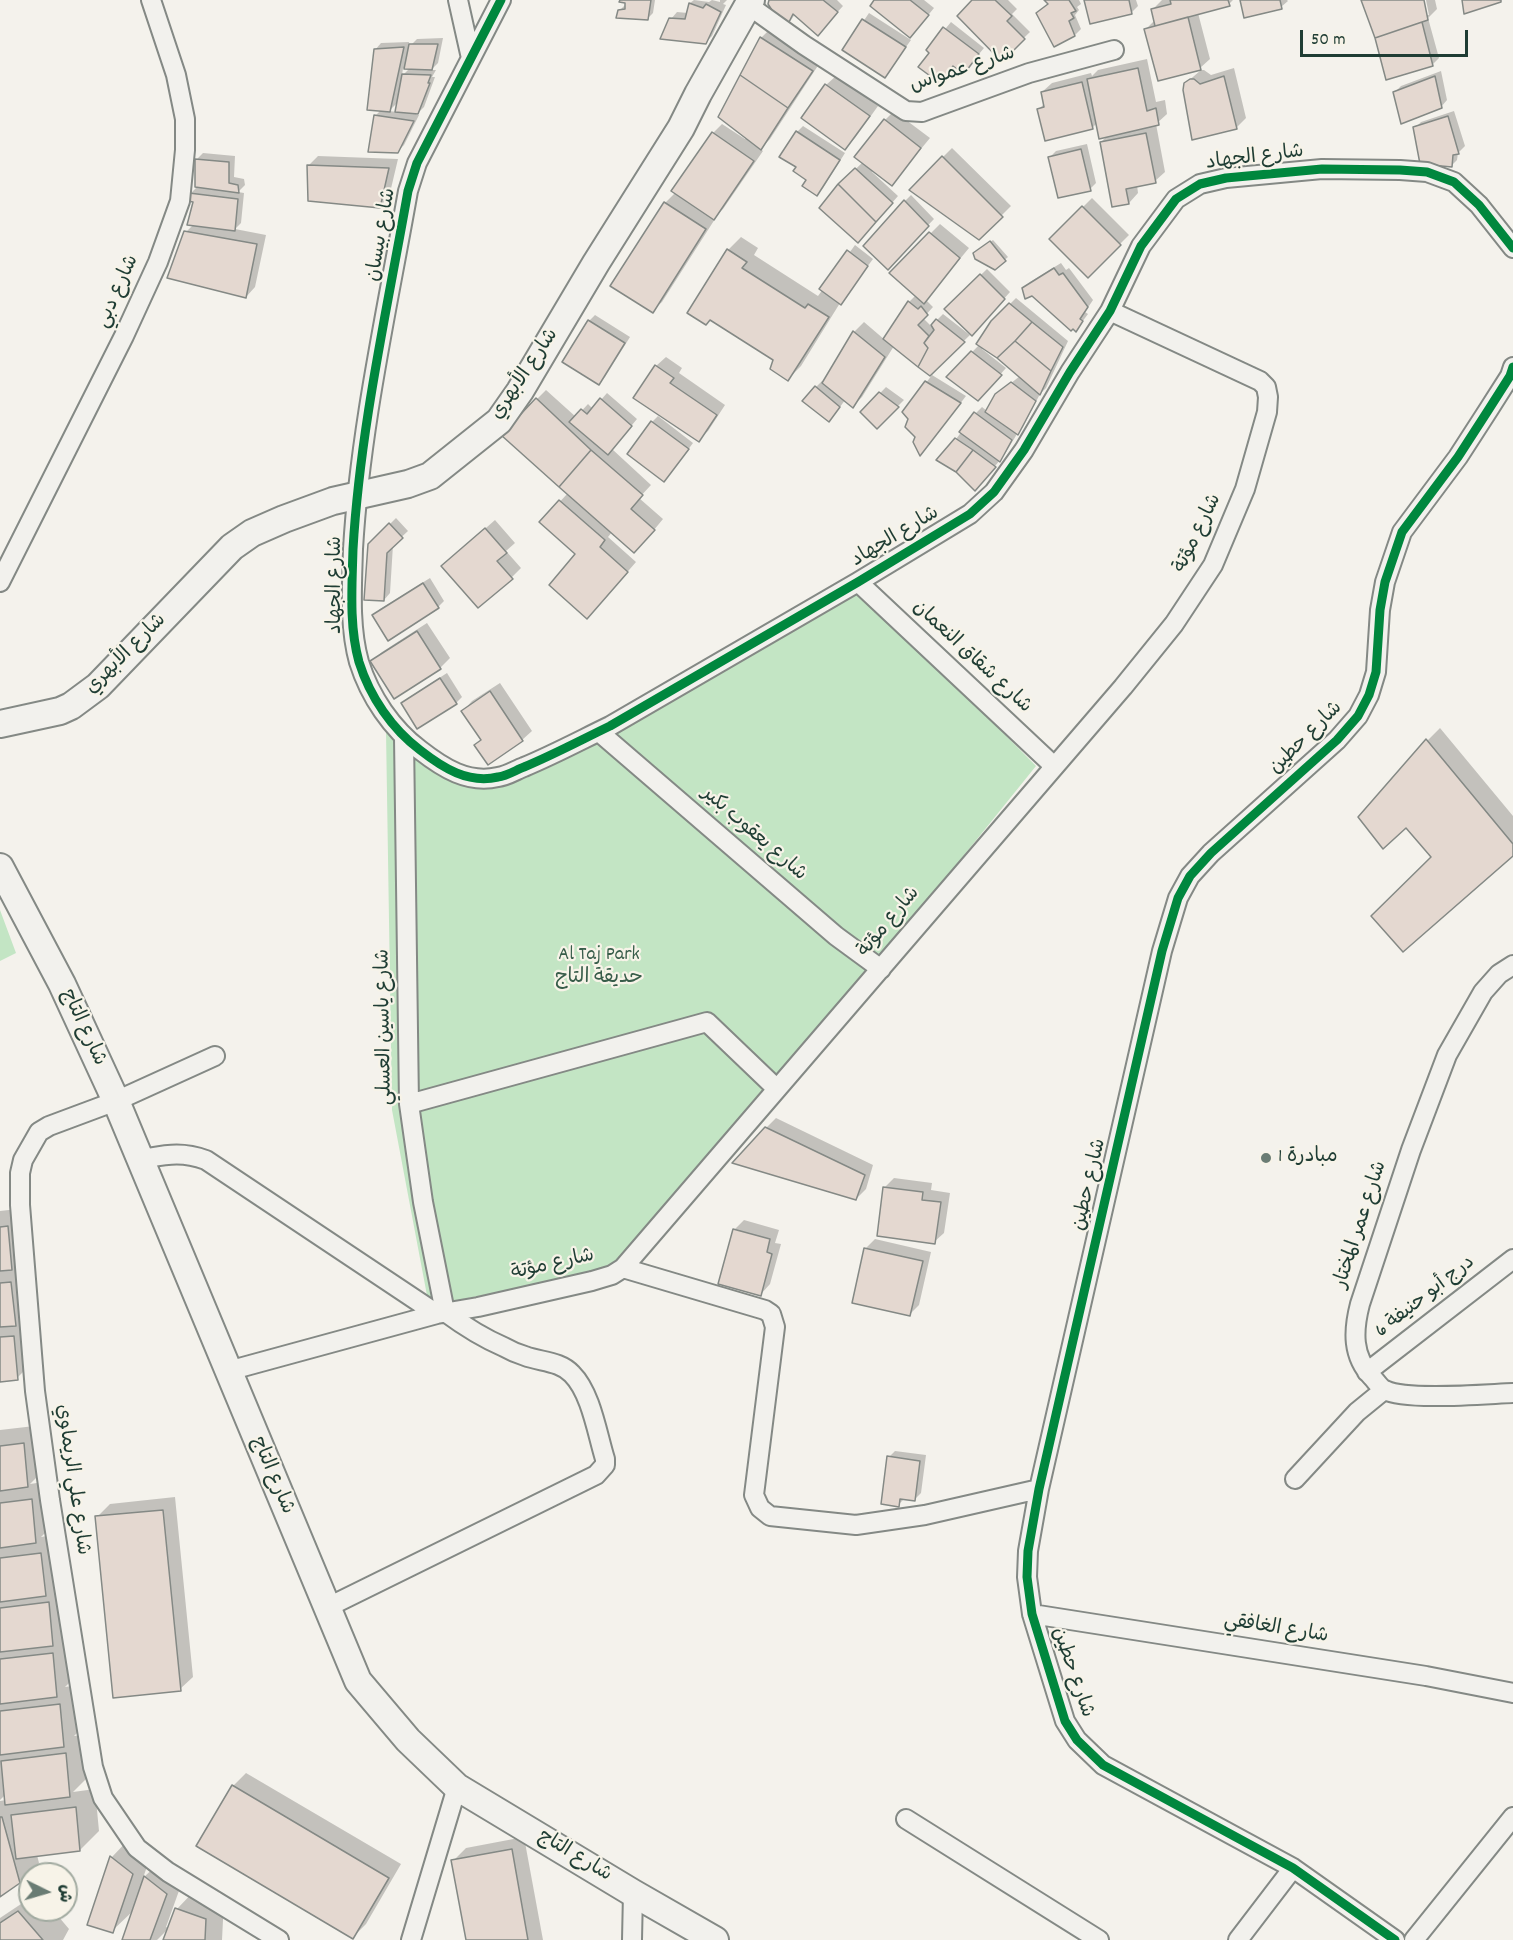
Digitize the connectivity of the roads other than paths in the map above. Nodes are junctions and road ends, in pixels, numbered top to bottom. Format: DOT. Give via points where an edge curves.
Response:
graph roads {
  1 [pos="151,0"];
  2 [pos="458,0"];
  3 [pos="501,0"];
  4 [pos="749,2"];
  5 [pos="1114,50"];
  6 [pos="471,58"];
  7 [pos="1513,248"];
  8 [pos="1110,311"];
  9 [pos="1513,367"];
  10 [pos="356,495"];
  11 [pos="0,582"];
  12 [pos="858,582"];
  13 [pos="0,724"];
  14 [pos="599,732"];
  15 [pos="404,738"];
  16 [pos="1053,766"];
  17 [pos="0,867"];
  18 [pos="1513,965"];
  19 [pos="881,969"];
  20 [pos="215,1056"];
  21 [pos="777,1089"];
  22 [pos="116,1101"];
  23 [pos="409,1104"];
  24 [pos="141,1159"];
  25 [pos="1513,1259"];
  26 [pos="622,1268"];
  27 [pos="441,1313"];
  28 [pos="228,1371"];
  29 [pos="1367,1372"];
  30 [pos="1384,1390"];
  31 [pos="1513,1393"];
  32 [pos="1295,1479"];
  33 [pos="1039,1489"];
  34 [pos="326,1608"];
  35 [pos="1032,1614"];
  36 [pos="1513,1693"];
  37 [pos="457,1787"];
  38 [pos="1513,1817"];
  39 [pos="906,1819"];
  40 [pos="1293,1868"];
  41 [pos="633,1893"];
  42 [pos="279,1940"];
  43 [pos="411,1940"];
  44 [pos="632,1940"];
  45 [pos="715,1940"];
  46 [pos="1099,1940"];
  47 [pos="1238,1940"];
  48 [pos="1395,1940"];
  49 [pos="1414,1940"];
  1 -- 11 [label="street, شارع دبي" via="176,75 185,119 180,201 158,262 124,336"];
  2 -- 6 [label="street"];
  3 -- 6 [label="street, شارع بيسان"];
  4 -- 5 [label="street, شارع عمواس" via="804,45 906,111 922,112 1029,73"];
  4 -- 10 [label="street, شارع الأبهري" via="681,129 499,421 430,476"];
  6 -- 10 [label="street, شارع بيسان" via="417,163 408,191"];
  7 -- 8 [label="street, شارع الجهاد" via="1479,205 1454,182 1427,172 1322,169 1226,178 1200,184 1176,199 1141,246"];
  8 -- 12 [label="street, شارع الجهاد" via="994,492 970,514"];
  8 -- 16 [label="street, شارع مؤتة" via="1260,381 1266,387 1267,412 1245,489 1213,565 1174,624"];
  9 -- 33 [label="street, شارع حطين" via="1458,457 1402,532 1385,582 1376,672 1358,716 1210,853 1178,898 1162,951"];
  10 -- 13 [label="street, شارع الأبهري" via="252,533 232,547 83,698 60,711"];
  10 -- 15 [label="street, شارع الجهاد" via="351,600 356,643 373,693"];
  12 -- 14 [label="street, شارع الجهاد"];
  12 -- 16 [label="street, شارع شقاق النعمان"];
  14 -- 15 [label="street, شارع الجهاد" via="498,777 483,778 454,774"];
  14 -- 19 [label="street, شارع يعقوب بكير" via="836,936"];
  15 -- 23 [label="street, شارع ياسين العسلي"];
  16 -- 19 [label="street, شارع مؤتة"];
  17 -- 22 [label="street, شارع التاج" via="62,984"];
  18 -- 29 [label="street, شارع عمر المختار" via="1482,992 1448,1055 1411,1150 1355,1324 1355,1349"];
  19 -- 21 [label="street, شارع مؤتة"];
  20 -- 22 [label="street, شارع علي الريماوي"];
  21 -- 23 [label="street" via="707,1022"];
  21 -- 26 [label="street, شارع مؤتة"];
  22 -- 24 [label="street, شارع التاج"];
  22 -- 42 [label="street, شارع علي الريماوي" via="39,1132 20,1173 35,1391 93,1767 103,1798 137,1848 168,1872"];
  23 -- 27 [label="street, شارع ياسين العسلي"];
  24 -- 27 [label="street" via="179,1153 206,1160"];
  24 -- 28 [label="street, شارع التاج"];
  25 -- 29 [label="street, درج أبو حنيفة 6"];
  26 -- 27 [label="street, شارع مؤتة" via="592,1281"];
  26 -- 33 [label="street" via="771,1314 775,1327 754,1495 760,1508 770,1516 856,1525 926,1515"];
  27 -- 28 [label="street, شارع مؤتة"];
  27 -- 34 [label="street" via="501,1346 559,1365 573,1375 588,1402 605,1465 596,1475"];
  28 -- 34 [label="street, شارع التاج"];
  29 -- 30 [label="street, شارع عمر المختار"];
  30 -- 31 [label="street" via="1400,1394"];
  30 -- 32 [label="street" via="1357,1412"];
  33 -- 35 [label="street, شارع حطين" via="1028,1551"];
  34 -- 37 [label="street, شارع التاج" via="366,1693"];
  35 -- 36 [label="street, شارع الغافقي"];
  35 -- 40 [label="street, شارع حطين" via="1065,1721 1086,1749 1103,1765"];
  37 -- 41 [label="street, شارع التاج"];
  37 -- 43 [label="street"];
  38 -- 49 [label="street"];
  39 -- 46 [label="street"];
  40 -- 47 [label="street"];
  40 -- 48 [label="street, شارع حطين"];
  41 -- 44 [label="street"];
  41 -- 45 [label="street, شارع التاج"];
}
